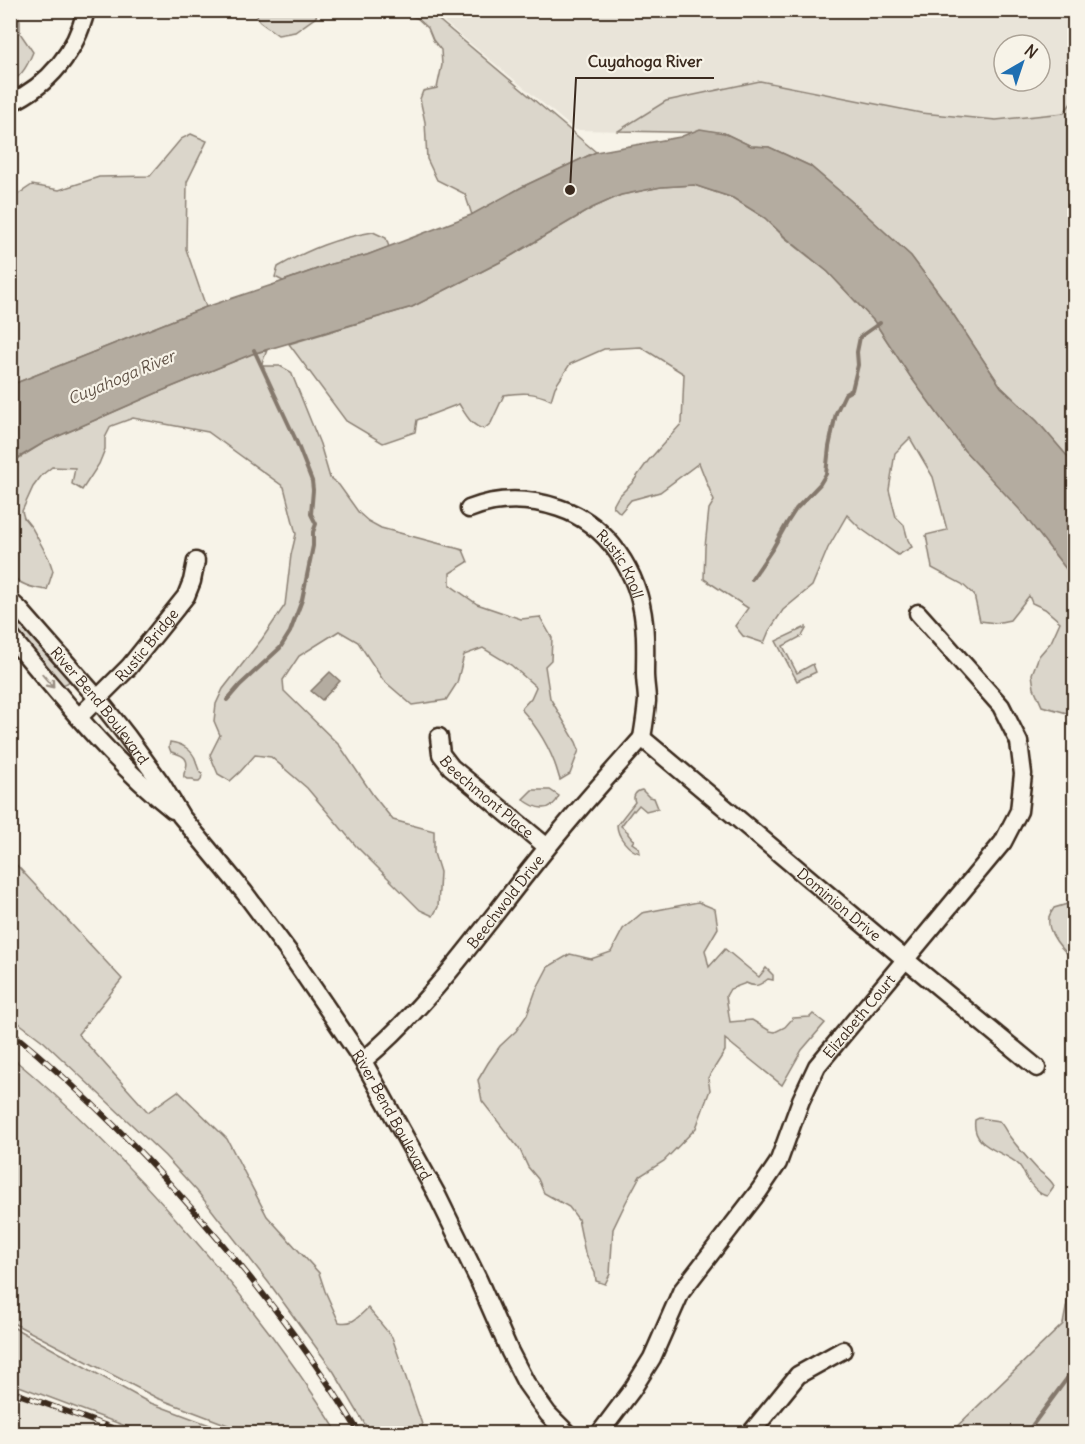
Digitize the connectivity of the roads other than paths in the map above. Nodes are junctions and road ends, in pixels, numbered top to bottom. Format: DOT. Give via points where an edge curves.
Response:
graph roads {
  1 [pos="86,10"];
  2 [pos="10,103"];
  3 [pos="469,509"];
  4 [pos="196,561"];
  5 [pos="10,601"];
  6 [pos="918,613"];
  7 [pos="10,636"];
  8 [pos="98,699"];
  9 [pos="79,717"];
  10 [pos="439,737"];
  11 [pos="642,738"];
  12 [pos="181,816"];
  13 [pos="547,847"];
  14 [pos="906,960"];
  15 [pos="363,1061"];
  16 [pos="1037,1068"];
  17 [pos="843,1350"];
  18 [pos="568,1434"];
  19 [pos="598,1434"];
  20 [pos="750,1434"];
  1 -- 2 [label="street" via="77,38 60,65 39,86"];
  3 -- 11 [label="street, Rustic Knoll" via="502,500 538,502 578,516 614,547 634,580 644,622 646,701"];
  4 -- 8 [label="street, Rustic Bridge" via="186,596"];
  5 -- 8 [label="street, River Bend Boulevard"];
  6 -- 14 [label="street, Elizabeth Court" via="1001,706 1019,742 1023,774 1019,811 1004,842"];
  7 -- 9 [label="street, River Bend Boulevard, one-way"];
  8 -- 9 [label="street, Rustic Bridge"];
  8 -- 12 [label="street, River Bend Boulevard"];
  9 -- 12 [label="street, River Bend Boulevard" via="151,793"];
  10 -- 13 [label="street, Beechmont Place" via="441,754 451,766"];
  11 -- 13 [label="street, Beechwold Drive"];
  11 -- 14 [label="street, Dominion Drive"];
  12 -- 15 [label="street, River Bend Boulevard" via="283,944"];
  13 -- 15 [label="street, Beechwold Drive" via="431,992"];
  14 -- 16 [label="street, Dominion Drive"];
  14 -- 19 [label="street, Elizabeth Court" via="817,1066 778,1162 681,1292 652,1358"];
  15 -- 18 [label="street, River Bend Boulevard" via="436,1194 526,1383"];
  17 -- 20 [label="street" via="798,1376"];
}
